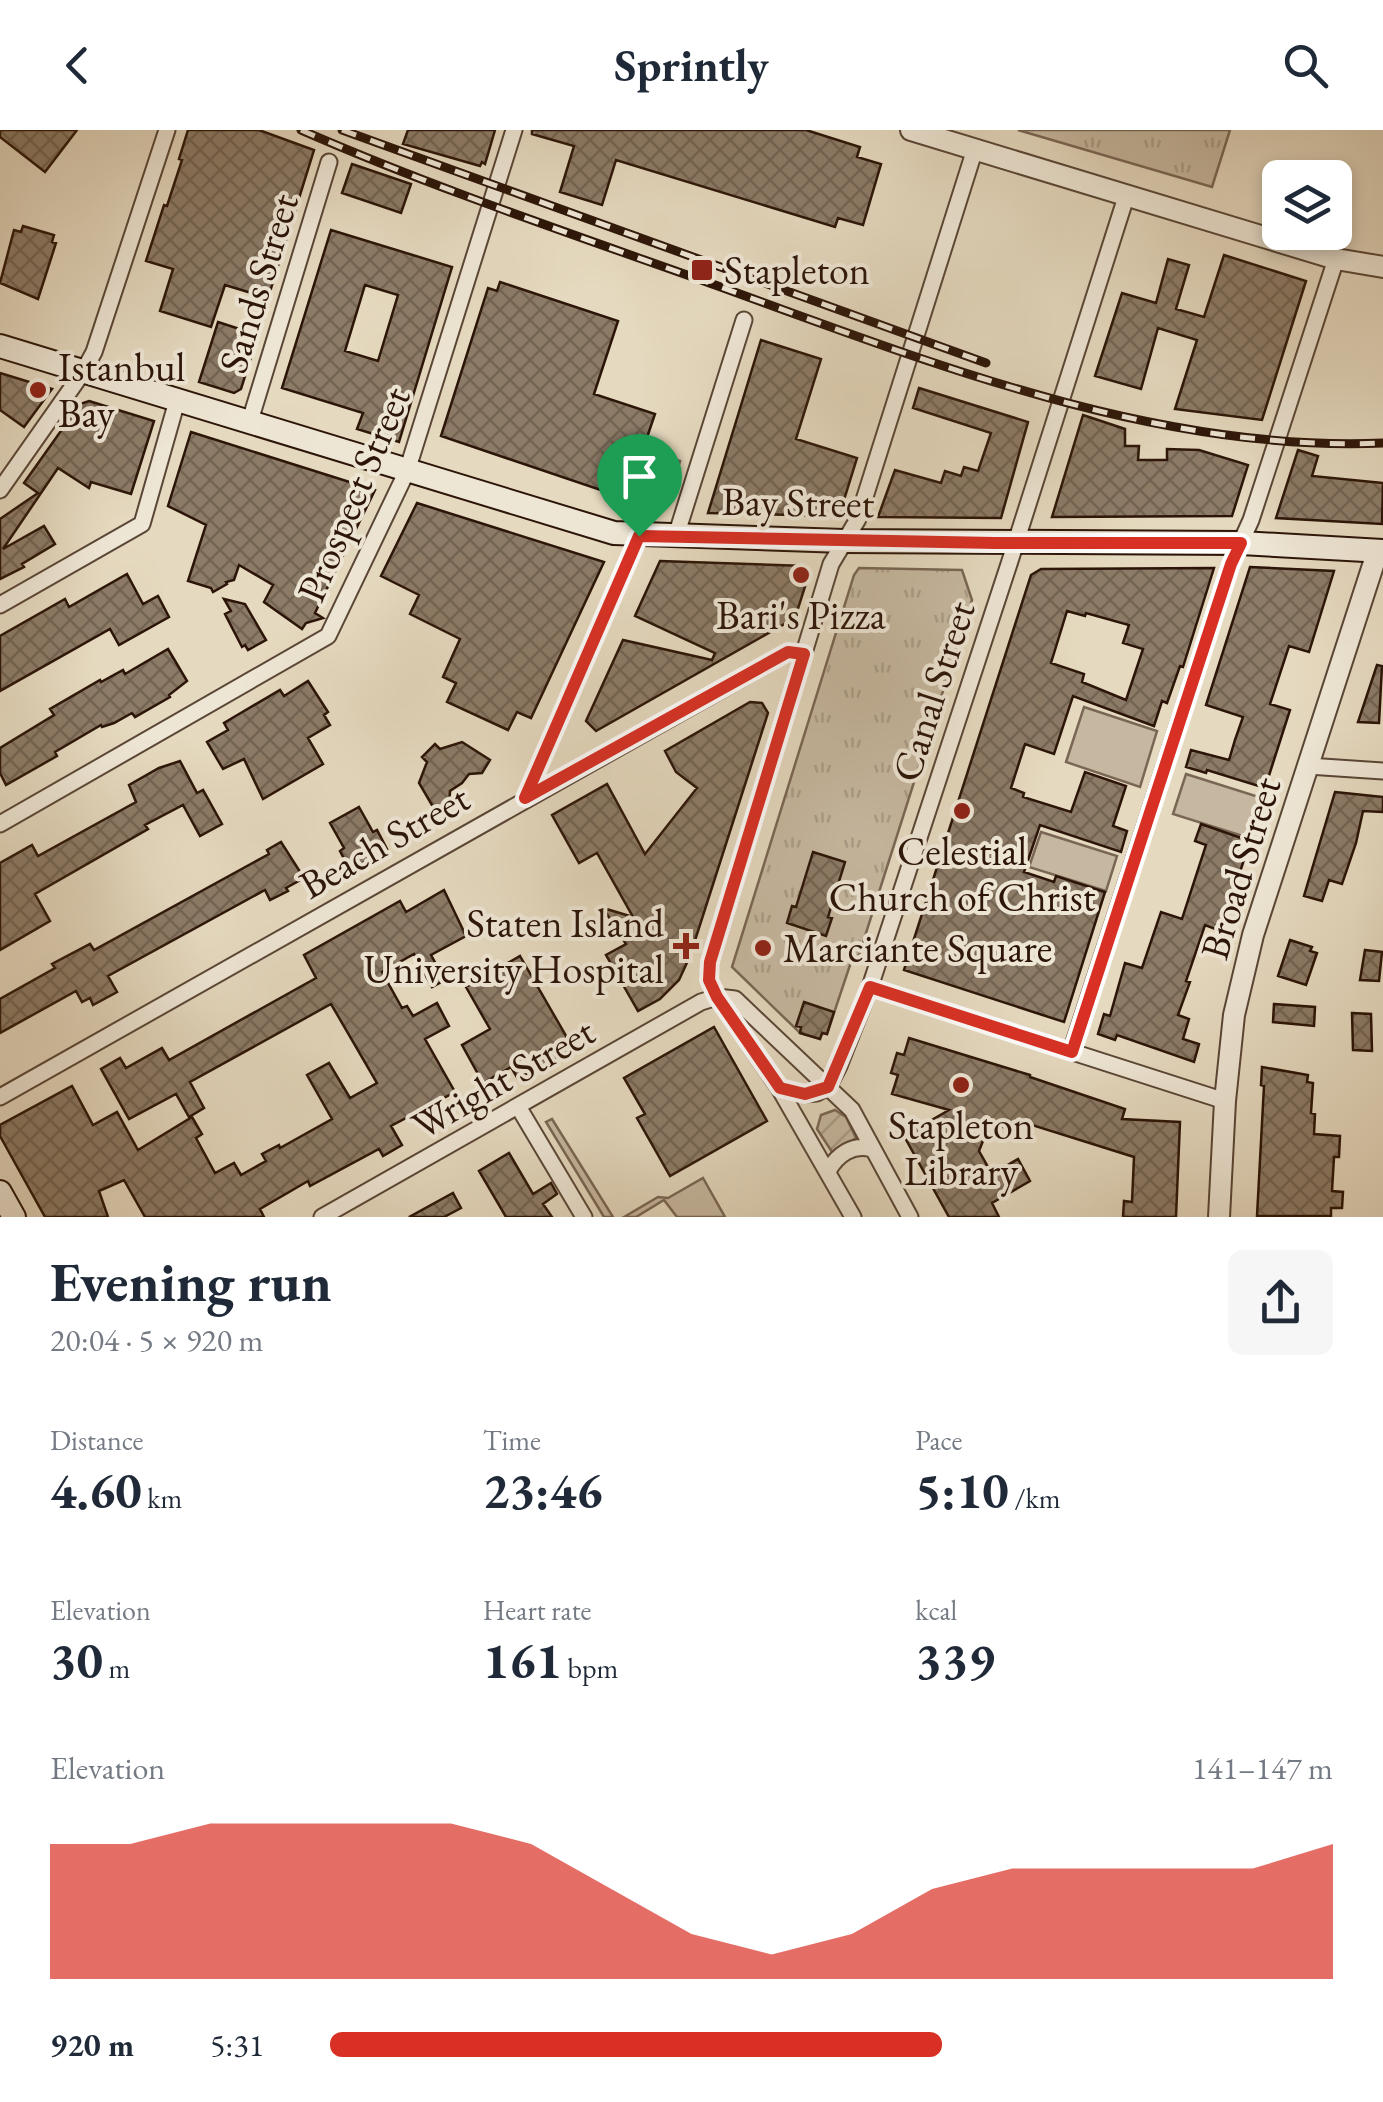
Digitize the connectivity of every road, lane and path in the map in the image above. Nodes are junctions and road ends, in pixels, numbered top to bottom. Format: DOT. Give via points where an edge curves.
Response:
graph roads {
  1 [pos="166,130"];
  2 [pos="514,130"];
  3 [pos="911,130"];
  4 [pos="975,150"];
  5 [pos="329,162"];
  6 [pos="1126,197"];
  7 [pos="1336,258"];
  8 [pos="1383,268"];
  9 [pos="744,320"];
  10 [pos="0,346"];
  11 [pos="83,372"];
  12 [pos="176,401"];
  13 [pos="249,424"];
  14 [pos="406,471"];
  15 [pos="0,490"];
  16 [pos="639,536"];
  17 [pos="676,536"];
  18 [pos="844,540"];
  19 [pos="1016,542"];
  20 [pos="1241,543"];
  21 [pos="1381,550"];
  22 [pos="0,605"];
  23 [pos="804,654"];
  24 [pos="1308,766"];
  25 [pos="1383,771"];
  26 [pos="525,798"];
  27 [pos="0,824"];
  28 [pos="870,987"];
  29 [pos="717,997"];
  30 [pos="1072,1052"];
  31 [pos="828,1087"];
  32 [pos="780,1088"];
  33 [pos="0,1097"];
  34 [pos="1224,1101"];
  35 [pos="519,1108"];
  36 [pos="872,1149"];
  37 [pos="828,1171"];
  38 [pos="0,1192"];
  39 [pos="14,1217"];
  40 [pos="322,1217"];
  41 [pos="584,1217"];
  42 [pos="854,1217"];
  43 [pos="910,1217"];
  44 [pos="1219,1217"];
  1 -- 11 [label="street"];
  2 -- 14 [label="street, Prospect Street"];
  3 -- 4 [label="street"];
  4 -- 6 [label="street"];
  4 -- 18 [label="street" via="858,518"];
  5 -- 13 [label="street, Sands Street"];
  6 -- 7 [label="street"];
  6 -- 19 [label="street, Canal Street"];
  7 -- 8 [label="street"];
  7 -- 20 [label="street"];
  9 -- 17 [label="street"];
  10 -- 11 [label="main road, Bay Street"];
  11 -- 12 [label="main road, Bay Street"];
  11 -- 15 [label="street"];
  12 -- 13 [label="main road, Bay Street"];
  12 -- 22 [label="street, Sands Street" via="142,524"];
  13 -- 14 [label="main road, Bay Street"];
  14 -- 16 [label="main road, Bay Street"];
  14 -- 27 [label="street, Prospect Street" via="328,636"];
  16 -- 17 [label="main road, Bay Street"];
  16 -- 26 [label="street"];
  17 -- 18 [label="main road, Bay Street"];
  18 -- 19 [label="main road, Bay Street"];
  18 -- 23 [label="street"];
  19 -- 20 [label="main road, Bay Street"];
  19 -- 28 [label="street, Canal Street"];
  20 -- 21 [label="main road, Bay Street"];
  20 -- 30 [label="street"];
  21 -- 24 [label="street, Broad Street"];
  23 -- 26 [label="street, Beach Street" via="788,652"];
  23 -- 29 [label="street" via="710,962"];
  24 -- 25 [label="street"];
  24 -- 34 [label="street, Broad Street" via="1252,935"];
  26 -- 33 [label="street, Beach Street"];
  28 -- 30 [label="street"];
  28 -- 31 [label="street, Canal Street"];
  29 -- 31 [label="street" via="734,999"];
  29 -- 32 [label="street"];
  29 -- 35 [label="street, Wright Street"];
  30 -- 34 [label="street"];
  31 -- 32 [label="street" via="805,1094"];
  31 -- 36 [label="street" via="852,1110"];
  32 -- 37 [label="street"];
  34 -- 44 [label="street, Broad Street"];
  35 -- 40 [label="street, Wright Street"];
  35 -- 41 [label="street"];
  36 -- 37 [label="street" via="853,1148"];
  36 -- 43 [label="street"];
  37 -- 42 [label="street"];
  38 -- 39 [label="main road"];
}
